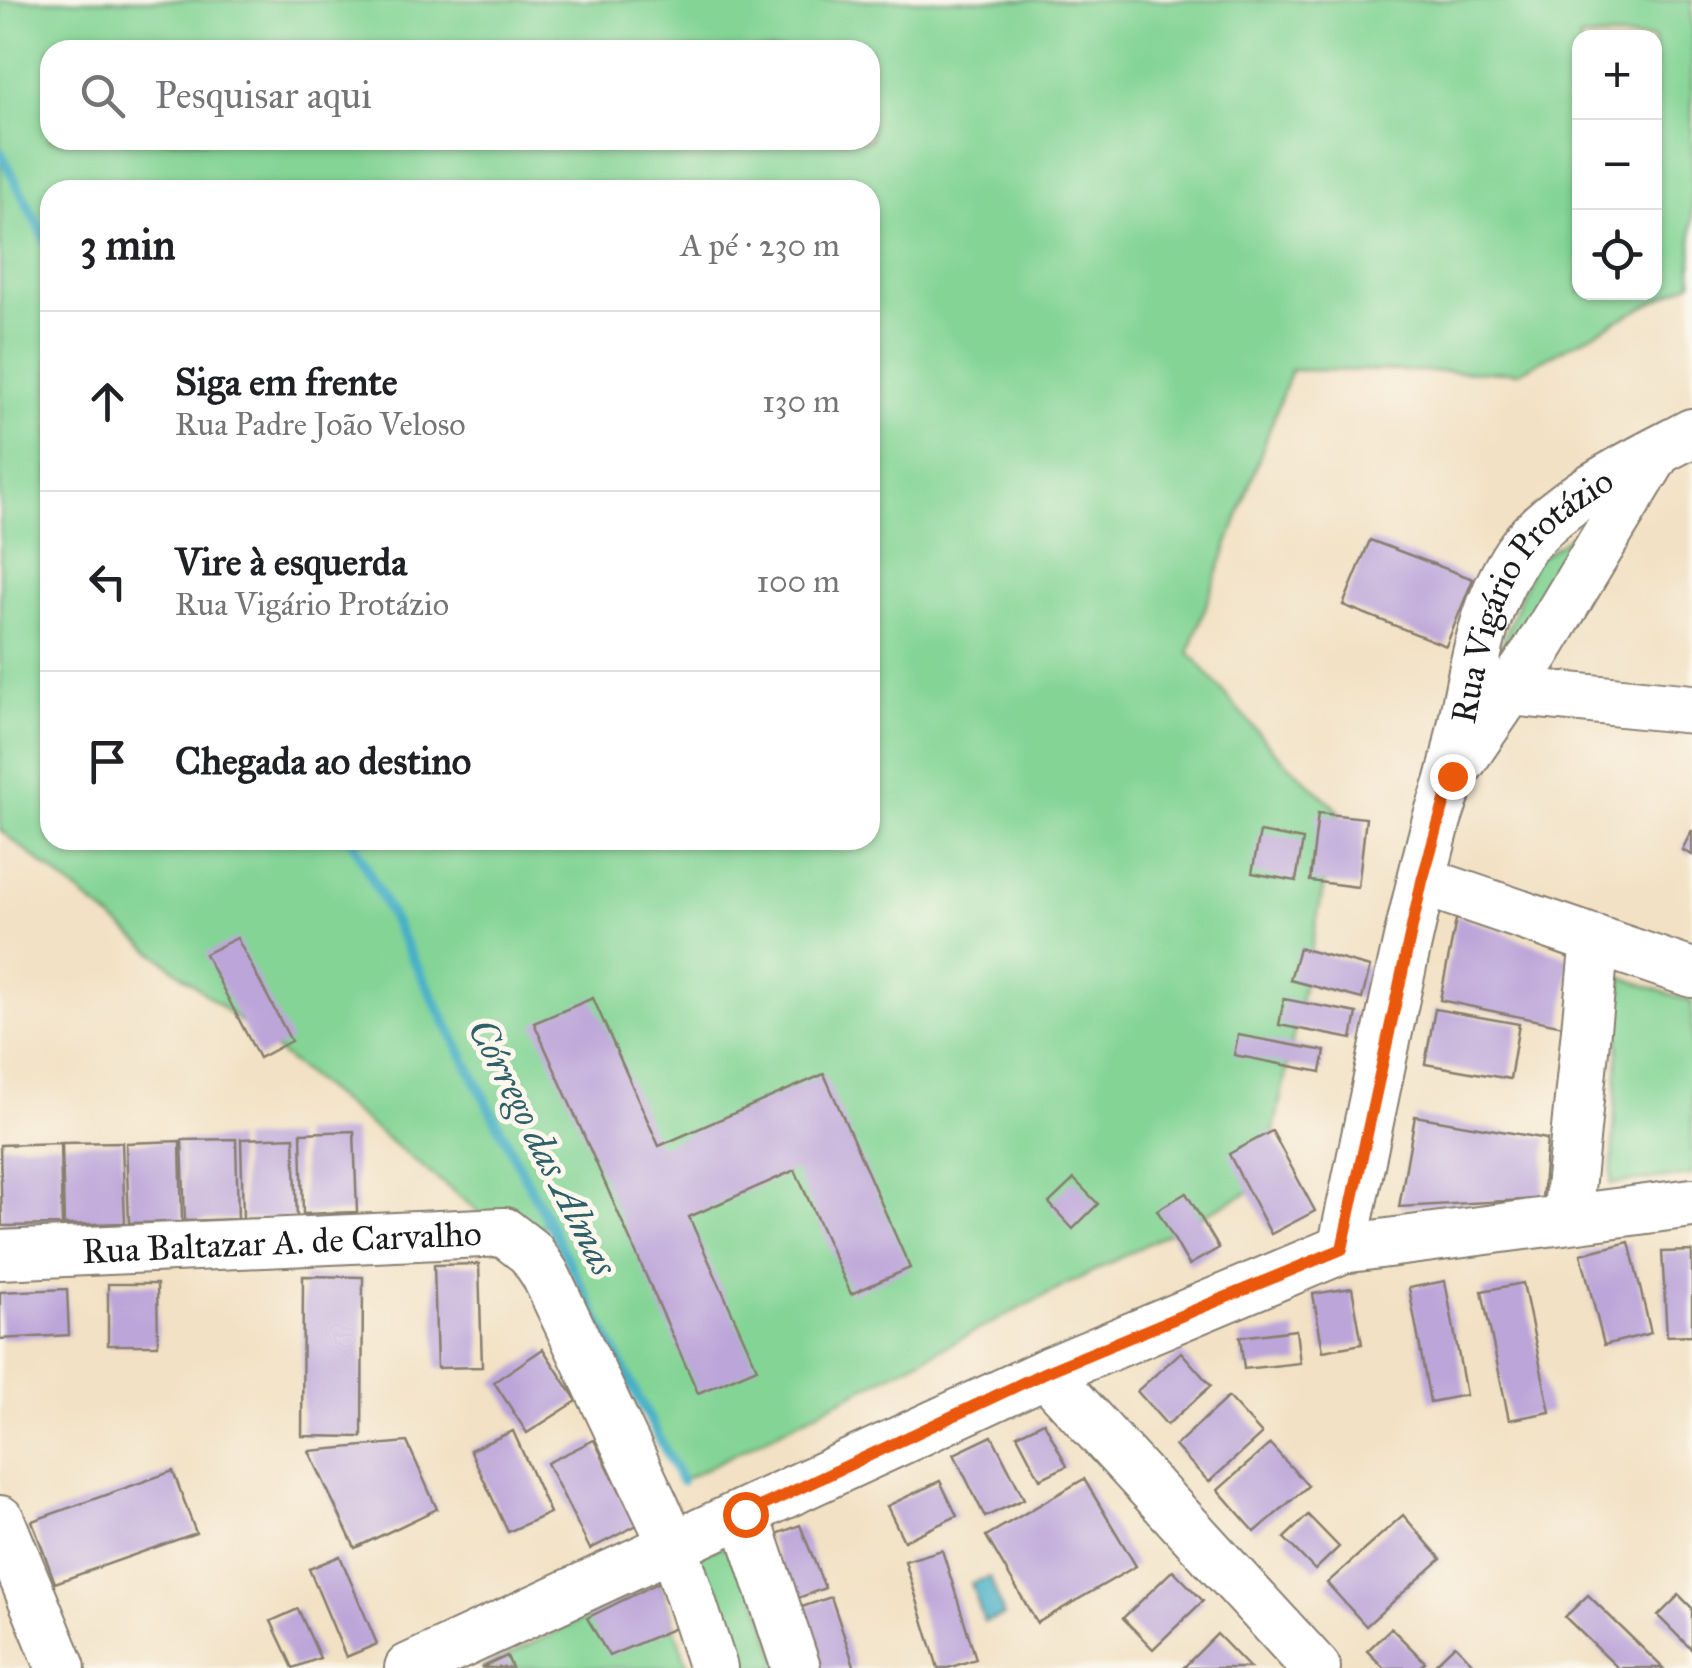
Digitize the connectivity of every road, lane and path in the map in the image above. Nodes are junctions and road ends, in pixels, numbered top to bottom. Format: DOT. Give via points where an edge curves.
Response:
graph roads {
  1 [pos="1674,442"];
  2 [pos="1490,682"];
  3 [pos="1692,709"];
  4 [pos="1422,881"];
  5 [pos="1595,940"];
  6 [pos="1692,973"];
  7 [pos="1692,1203"];
  8 [pos="1567,1219"];
  9 [pos="1342,1249"];
  10 [pos="0,1255"];
  11 [pos="1046,1372"];
  12 [pos="745,1514"];
  13 [pos="0,1520"];
  14 [pos="673,1545"];
  15 [pos="60,1668"];
  16 [pos="409,1668"];
  17 [pos="713,1668"];
  18 [pos="796,1668"];
  19 [pos="1316,1668"];
  1 -- 2 [label="street, Rua Vigário Protázio"];
  1 -- 2 [label="street, Rua Vigário Protázio" via="1555,514 1520,549 1496,591"];
  2 -- 3 [label="street"];
  2 -- 4 [label="street, Rua Vigário Protázio" via="1452,776"];
  4 -- 5 [label="street"];
  4 -- 9 [label="street, Rua Vigário Protázio"];
  5 -- 6 [label="street"];
  5 -- 8 [label="street"];
  7 -- 8 [label="street"];
  8 -- 9 [label="street"];
  9 -- 11 [label="street"];
  10 -- 14 [label="street, Rua Baltazar A. de Carvalho" via="504,1232 546,1274"];
  11 -- 12 [label="street"];
  11 -- 19 [label="street"];
  12 -- 14 [label="street"];
  12 -- 18 [label="street"];
  13 -- 15 [label="street"];
  14 -- 16 [label="street"];
  14 -- 17 [label="street, Rua Baltazar A. de Carvalho"];
}
